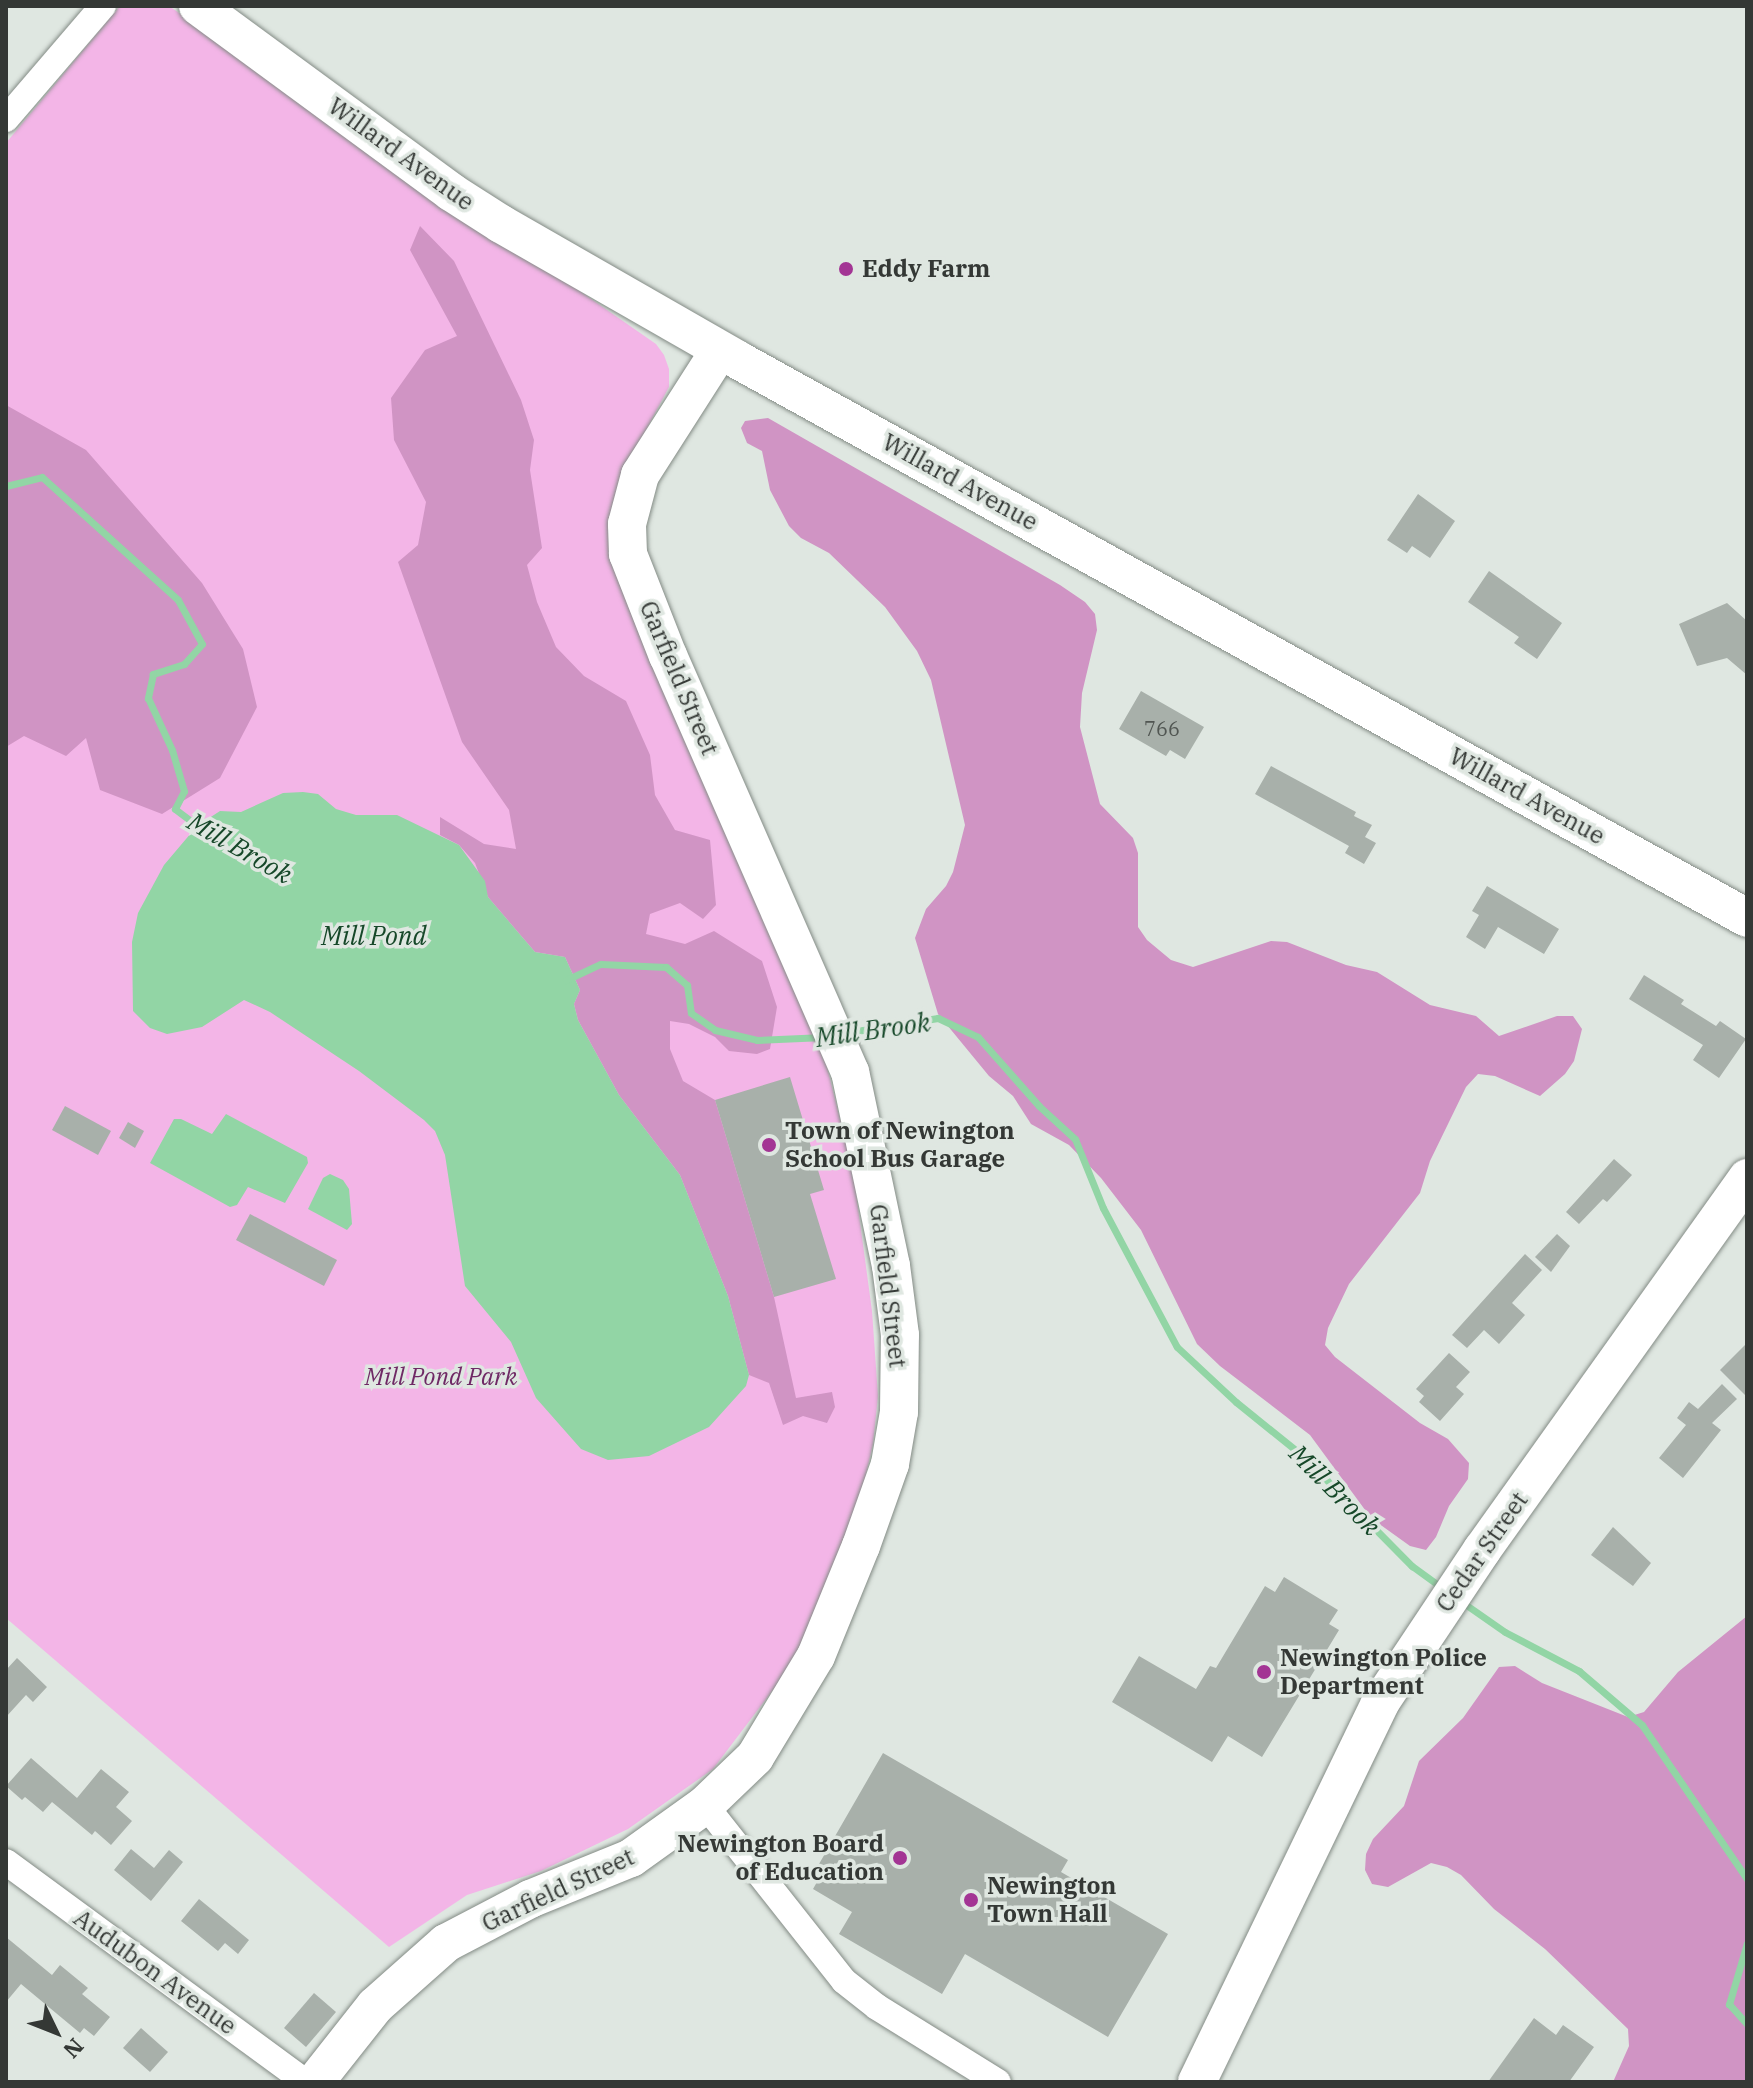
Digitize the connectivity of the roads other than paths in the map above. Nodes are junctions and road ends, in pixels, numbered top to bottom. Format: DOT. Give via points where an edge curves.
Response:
graph roads {
  1 [pos="103,6"];
  2 [pos="198,6"];
  3 [pos="6,119"];
  4 [pos="720,350"];
  5 [pos="1747,918"];
  6 [pos="1747,1178"];
  7 [pos="705,1805"];
  8 [pos="6,1862"];
  9 [pos="305,2082"];
  10 [pos="315,2082"];
  11 [pos="998,2082"];
  12 [pos="1197,2082"];
  1 -- 3 [label="street"];
  2 -- 4 [label="main road, Willard Avenue" via="451,192"];
  4 -- 5 [label="main road, Willard Avenue"];
  4 -- 7 [label="main road, Garfield Street" via="640,475 627,524 628,554 850,1072 891,1266 900,1335 899,1412 890,1464 810,1669 755,1757"];
  6 -- 12 [label="main road, Cedar Street" via="1480,1552 1380,1703"];
  7 -- 10 [label="main road, Garfield Street" via="631,1858 530,1899 446,1943 375,2006"];
  7 -- 11 [label="street" via="844,1981"];
  8 -- 9 [label="street, Audubon Avenue"];
}
